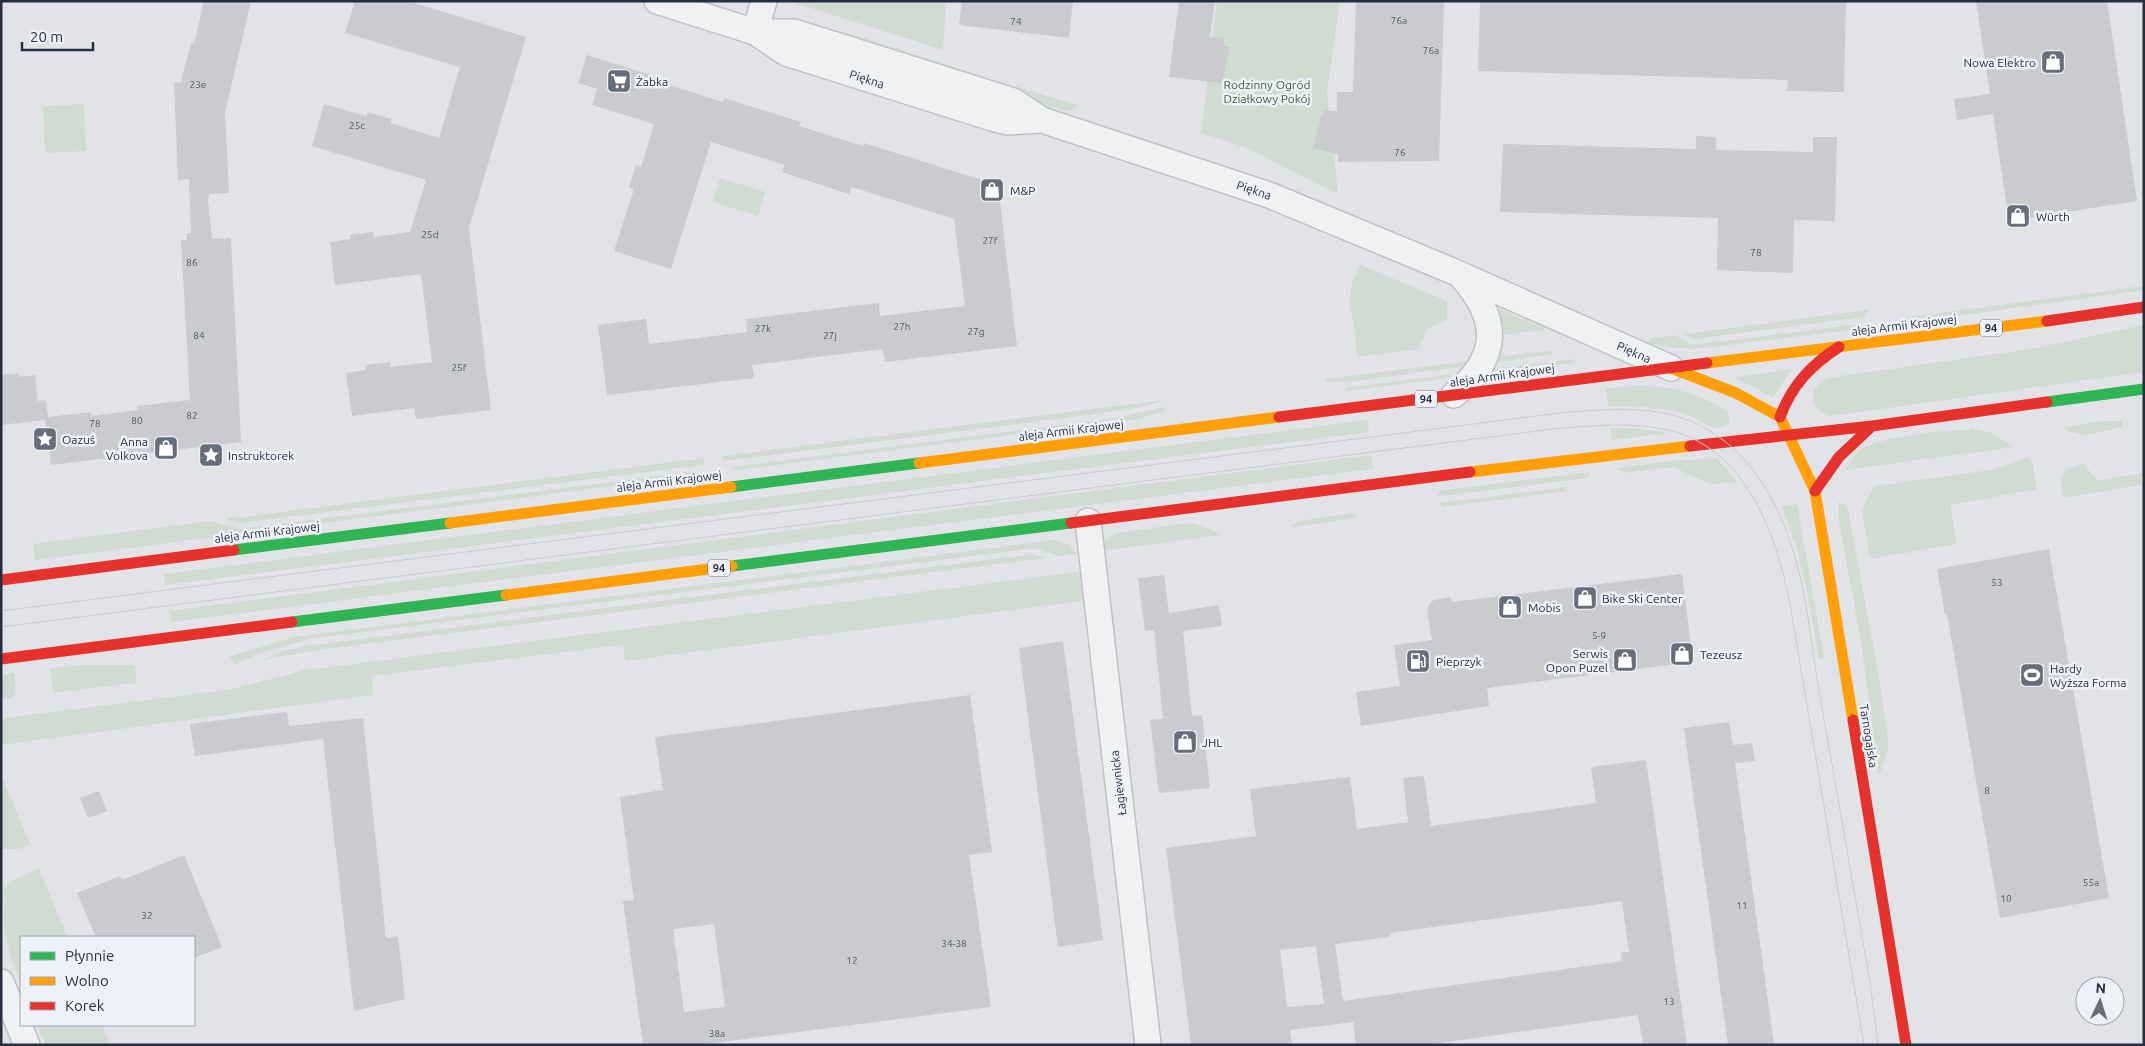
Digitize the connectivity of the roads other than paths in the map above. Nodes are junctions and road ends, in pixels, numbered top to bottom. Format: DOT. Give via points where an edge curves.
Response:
graph roads {
  1 [pos="656,1"];
  2 [pos="764,1"];
  3 [pos="755,32"];
  4 [pos="1460,275"];
  5 [pos="2144,307"];
  6 [pos="1839,347"];
  7 [pos="1672,368"];
  8 [pos="2144,389"];
  9 [pos="1454,396"];
  10 [pos="1780,417"];
  11 [pos="1872,426"];
  12 [pos="1790,436"];
  13 [pos="1815,491"];
  14 [pos="1088,521"];
  15 [pos="1,580"];
  16 [pos="1,659"];
  17 [pos="1,982"];
  18 [pos="27,1045"];
  19 [pos="1148,1045"];
  20 [pos="1906,1045"];
  1 -- 3 [label="street, Piękna"];
  2 -- 3 [label="street"];
  3 -- 4 [label="street, Piękna" via="794,32 1013,101 1042,120 1269,195"];
  4 -- 7 [label="street, Piękna"];
  4 -- 9 [label="street, Piękna" via="1485,309 1490,326 1480,367 1471,382"];
  5 -- 6 [label="main road, aleja Armii Krajowej / 94"];
  6 -- 7 [label="main road, aleja Armii Krajowej / 94"];
  6 -- 10 [label="main road" via="1808,369 1786,400"];
  7 -- 9 [label="main road, aleja Armii Krajowej / 94"];
  7 -- 10 [label="main road" via="1736,393"];
  8 -- 11 [label="main road, 94"];
  9 -- 15 [label="main road, aleja Armii Krajowej / 94"];
  10 -- 12 [label="main road, Tarnogajska"];
  11 -- 12 [label="main road, 94"];
  11 -- 13 [label="main road" via="1839,457"];
  12 -- 13 [label="main road, Tarnogajska"];
  12 -- 14 [label="main road, 94" via="1585,457"];
  13 -- 20 [label="main road, Tarnogajska"];
  14 -- 16 [label="main road, 94"];
  14 -- 19 [label="street, Łagiewnicka"];
  17 -- 18 [label="street"];
}
